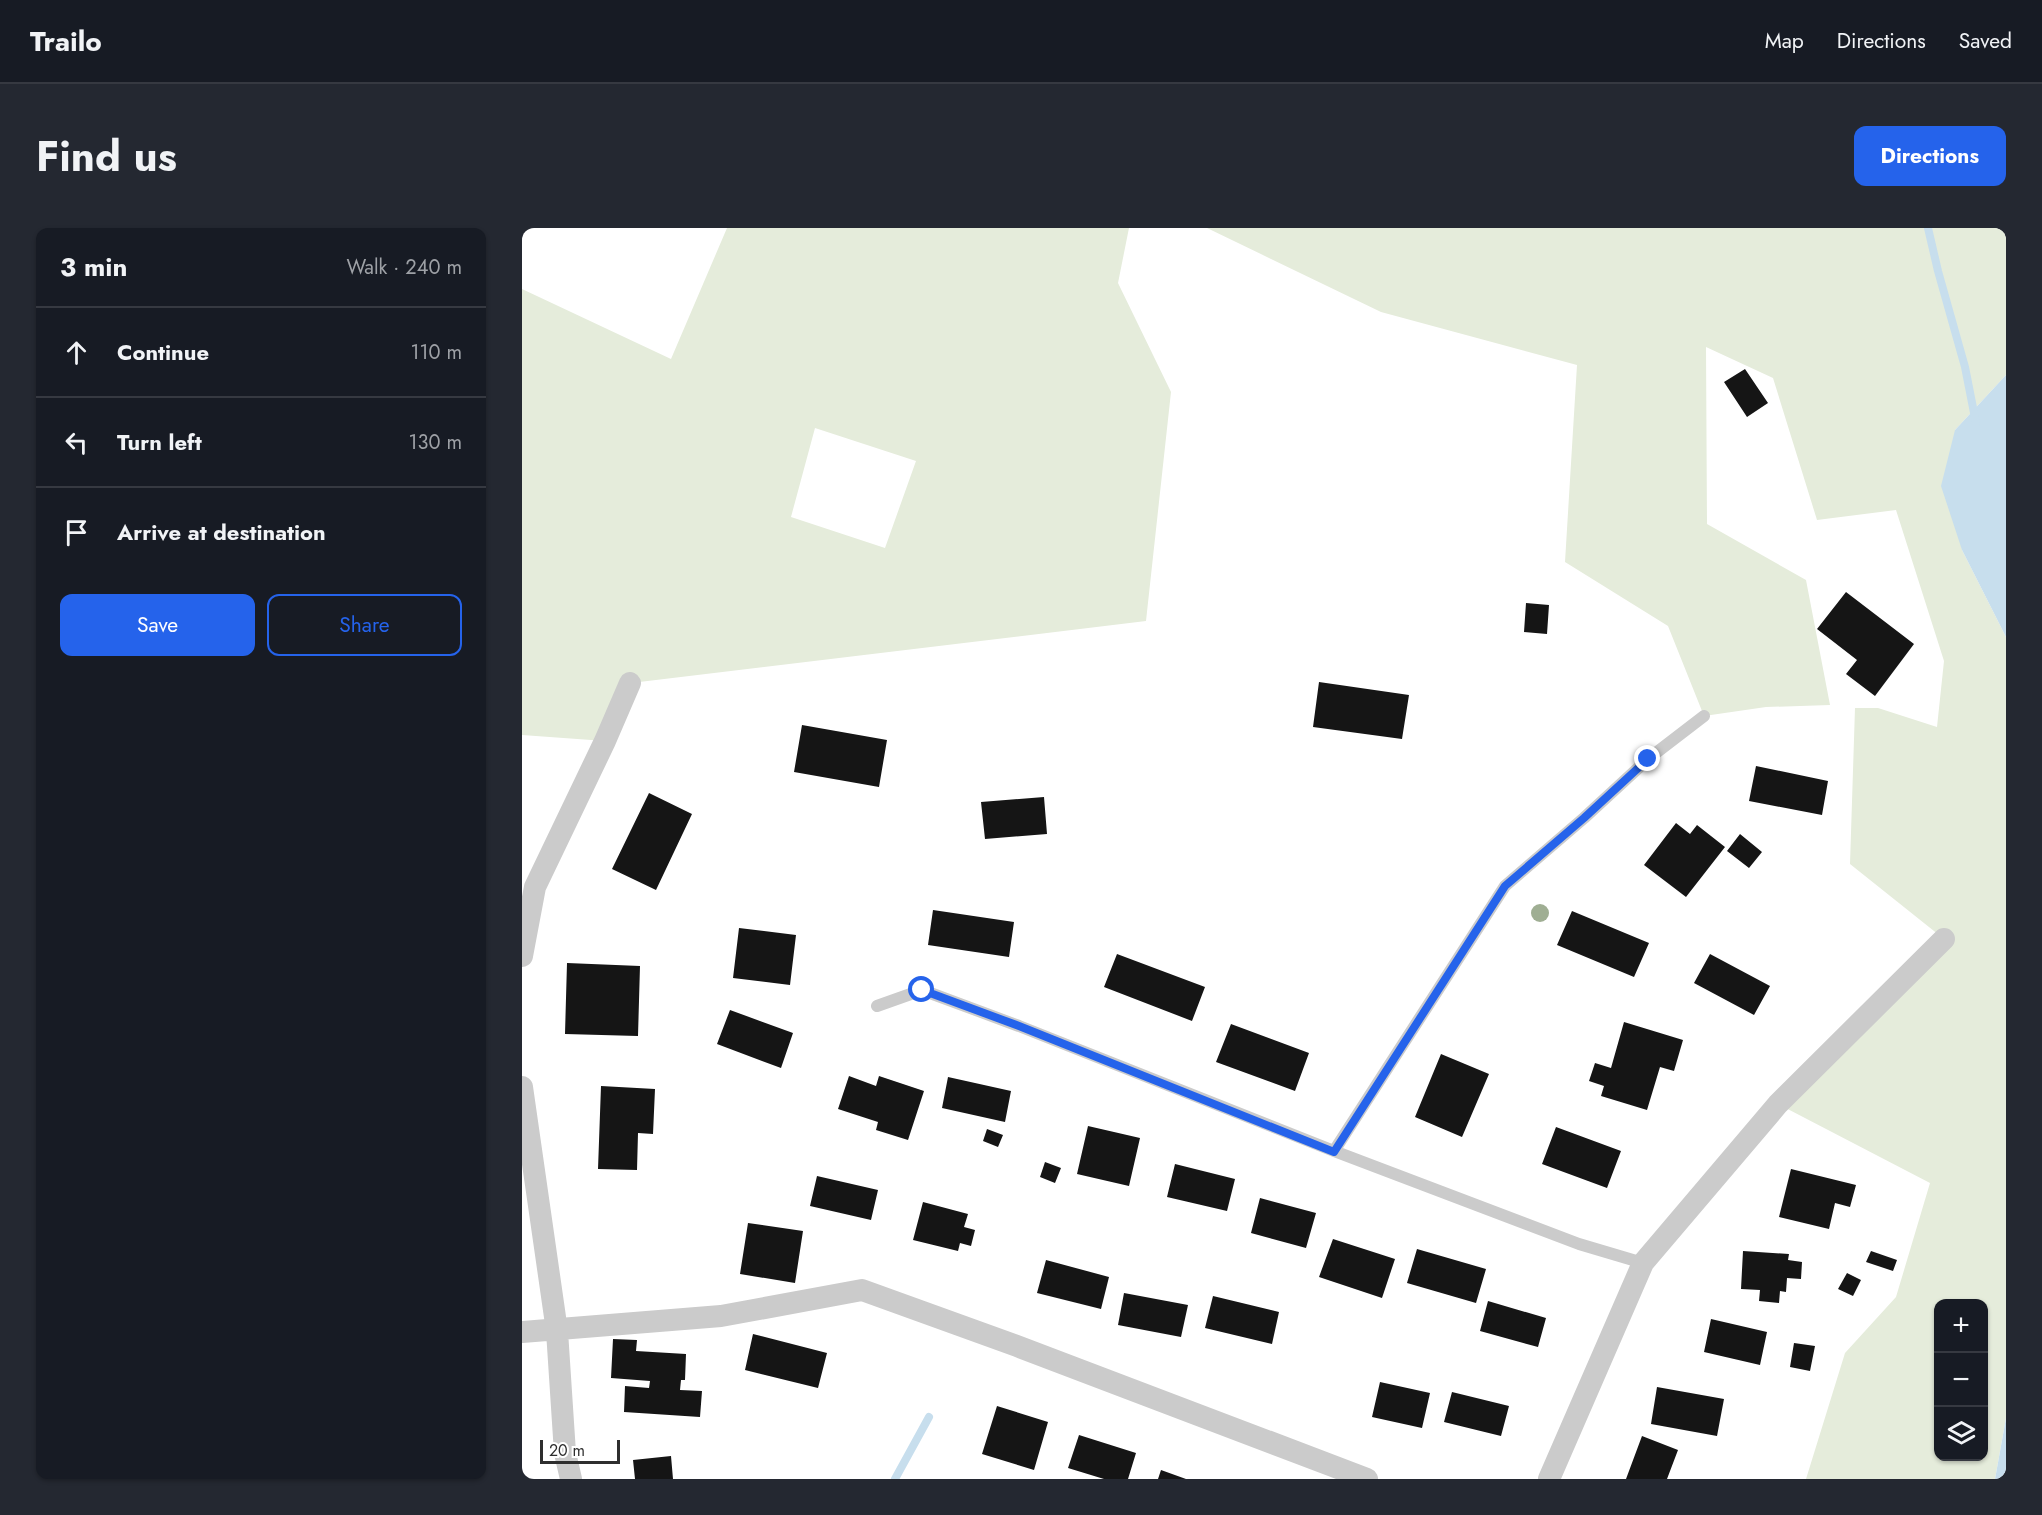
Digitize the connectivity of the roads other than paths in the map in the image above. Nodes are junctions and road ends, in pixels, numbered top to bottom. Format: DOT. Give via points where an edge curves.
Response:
graph roads {
  1 [pos="630,682"];
  2 [pos="1704,716"];
  3 [pos="1944,939"];
  4 [pos="522,956"];
  5 [pos="877,1006"];
  6 [pos="522,1087"];
  7 [pos="1334,1152"];
  8 [pos="1643,1263"];
  9 [pos="557,1331"];
  10 [pos="522,1332"];
  11 [pos="571,1479"];
  12 [pos="1366,1479"];
  13 [pos="1549,1479"];
  1 -- 4 [label="street" via="535,887"];
  2 -- 7 [label="lane" via="1648,759 1505,886"];
  3 -- 8 [label="street" via="1778,1104"];
  5 -- 7 [label="lane" via="922,990"];
  6 -- 9 [label="street"];
  7 -- 8 [label="lane" via="1579,1244"];
  8 -- 13 [label="street"];
  9 -- 10 [label="street"];
  9 -- 11 [label="street" via="565,1453"];
  9 -- 12 [label="street" via="721,1316 862,1290"];
}
